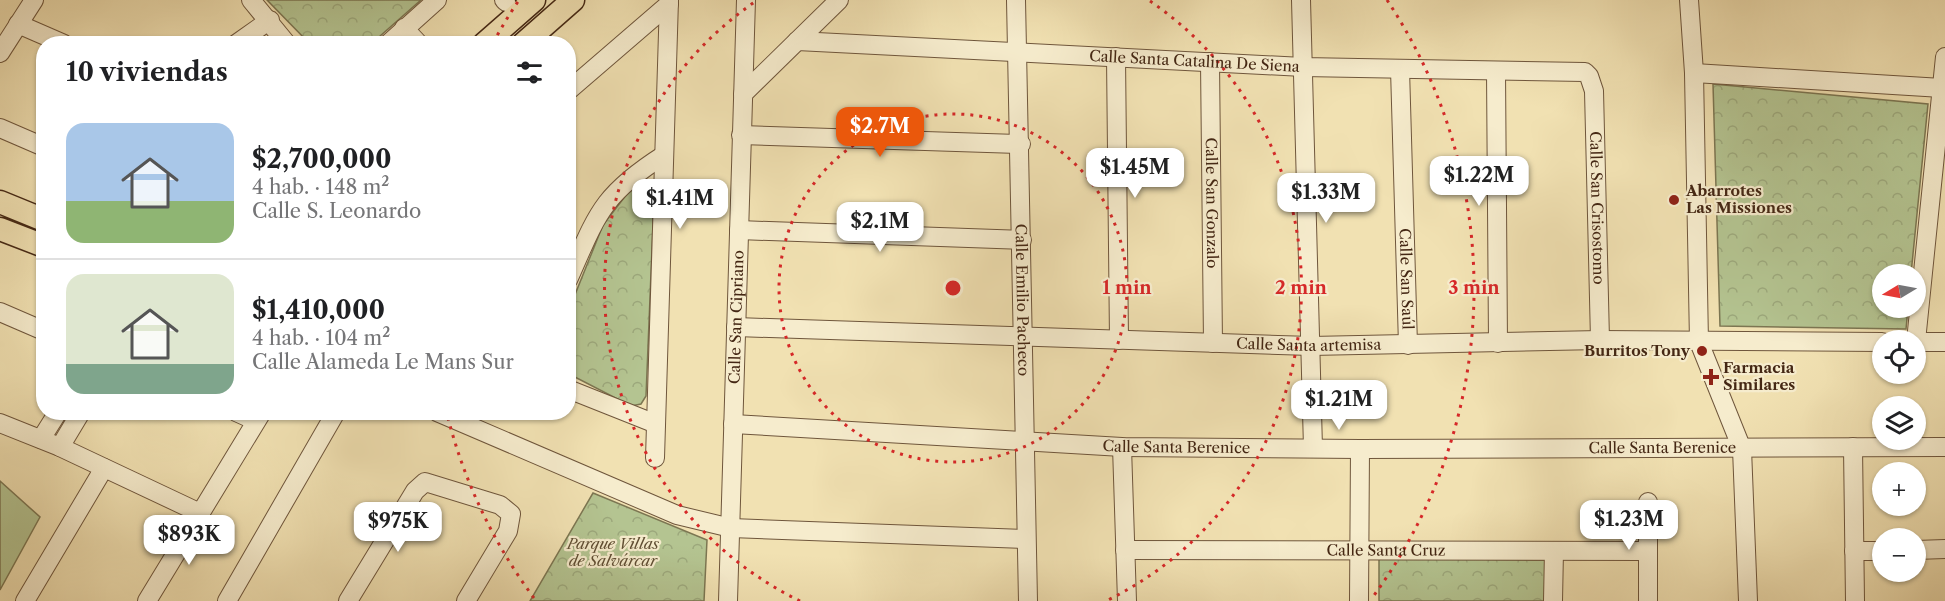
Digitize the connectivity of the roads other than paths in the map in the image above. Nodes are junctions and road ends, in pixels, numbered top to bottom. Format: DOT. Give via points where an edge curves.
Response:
graph roads {
  1 [pos="34,0"];
  2 [pos="251,0"];
  3 [pos="437,0"];
  4 [pos="534,0"];
  5 [pos="573,0"];
  6 [pos="746,0"];
  7 [pos="838,0"];
  8 [pos="1016,0"];
  9 [pos="1301,0"];
  10 [pos="1689,0"];
  11 [pos="669,2"];
  12 [pos="270,20"];
  13 [pos="18,24"];
  14 [pos="404,28"];
  15 [pos="46,36"];
  16 [pos="247,36"];
  17 [pos="281,36"];
  18 [pos="396,36"];
  19 [pos="412,36"];
  20 [pos="493,36"];
  21 [pos="532,36"];
  22 [pos="797,41"];
  23 [pos="1018,51"];
  24 [pos="0,53"];
  25 [pos="1116,57"];
  26 [pos="1945,57"];
  27 [pos="1210,62"];
  28 [pos="1303,67"];
  29 [pos="1401,69"];
  30 [pos="1496,71"];
  31 [pos="1694,73"];
  32 [pos="1589,76"];
  33 [pos="576,84"];
  34 [pos="1941,88"];
  35 [pos="743,94"];
  36 [pos="0,128"];
  37 [pos="741,135"];
  38 [pos="36,144"];
  39 [pos="1021,144"];
  40 [pos="664,155"];
  41 [pos="0,202"];
  42 [pos="36,217"];
  43 [pos="0,229"];
  44 [pos="739,230"];
  45 [pos="1022,240"];
  46 [pos="36,243"];
  47 [pos="576,260"];
  48 [pos="0,312"];
  49 [pos="36,327"];
  50 [pos="736,327"];
  51 [pos="1917,330"];
  52 [pos="1023,336"];
  53 [pos="1119,340"];
  54 [pos="1600,340"];
  55 [pos="1926,341"];
  56 [pos="1699,342"];
  57 [pos="1872,342"];
  58 [pos="1945,342"];
  59 [pos="1213,343"];
  60 [pos="1498,343"];
  61 [pos="1408,345"];
  62 [pos="1311,346"];
  63 [pos="576,391"];
  64 [pos="52,420"];
  65 [pos="76,420"];
  66 [pos="257,420"];
  67 [pos="331,420"];
  68 [pos="455,420"];
  69 [pos="0,423"];
  70 [pos="656,424"];
  71 [pos="733,424"];
  72 [pos="41,439"];
  73 [pos="1025,441"];
  74 [pos="60,447"];
  75 [pos="1122,447"];
  76 [pos="1853,447"];
  77 [pos="1945,447"];
  78 [pos="1313,448"];
  79 [pos="1360,449"];
  80 [pos="1742,449"];
  81 [pos="655,458"];
  82 [pos="104,468"];
  83 [pos="1648,502"];
  84 [pos="200,513"];
  85 [pos="731,528"];
  86 [pos="1025,539"];
  87 [pos="1945,549"];
  88 [pos="1125,550"];
  89 [pos="1554,550"];
  90 [pos="1926,550"];
  91 [pos="1359,551"];
  92 [pos="1647,551"];
  93 [pos="1854,551"];
  94 [pos="1872,551"];
  95 [pos="25,601"];
  96 [pos="147,601"];
  97 [pos="227,601"];
  98 [pos="348,601"];
  99 [pos="466,601"];
  100 [pos="728,601"];
  101 [pos="1028,601"];
  102 [pos="1126,601"];
  103 [pos="1359,601"];
  104 [pos="1553,601"];
  105 [pos="1648,601"];
  106 [pos="1748,601"];
  107 [pos="1855,601"];
  1 -- 13 [label="street"];
  2 -- 12 [label="street"];
  3 -- 14 [label="street"];
  4 -- 20 [label="main road"];
  5 -- 21 [label="main road"];
  6 -- 35 [label="street, Calle San Cipriano"];
  7 -- 22 [label="street"];
  8 -- 23 [label="street, Calle Emilio Pacheco"];
  9 -- 28 [label="street"];
  10 -- 31 [label="street"];
  11 -- 33 [label="street"];
  11 -- 40 [label="street"];
  12 -- 16 [label="street"];
  12 -- 17 [label="street"];
  13 -- 15 [label="street"];
  13 -- 24 [label="street"];
  14 -- 18 [label="street"];
  14 -- 19 [label="street"];
  22 -- 23 [label="street, Calle Santa Catalina De Siena"];
  22 -- 35 [label="street"];
  23 -- 25 [label="street, Calle Santa Catalina De Siena"];
  23 -- 39 [label="street, Calle Emilio Pacheco"];
  25 -- 27 [label="street, Calle Santa Catalina De Siena"];
  25 -- 53 [label="street"];
  26 -- 34 [label="street"];
  27 -- 28 [label="street, Calle Santa Catalina De Siena"];
  27 -- 59 [label="street, Calle San Gonzalo"];
  28 -- 29 [label="street, Calle Santa Catalina De Siena"];
  28 -- 62 [label="street"];
  29 -- 30 [label="street, Calle Santa Catalina De Siena"];
  29 -- 61 [label="street, Calle San Saúl"];
  30 -- 32 [label="street, Calle Santa Catalina De Siena" via="1580,71"];
  30 -- 60 [label="street"];
  31 -- 34 [label="street"];
  31 -- 56 [label="street"];
  32 -- 54 [label="street, Calle San Crisostomo" via="1593,91"];
  34 -- 51 [label="street"];
  35 -- 37 [label="street, Calle San Cipriano"];
  36 -- 38 [label="street"];
  37 -- 39 [label="street"];
  37 -- 44 [label="street, Calle San Cipriano"];
  39 -- 45 [label="street, Calle Emilio Pacheco"];
  40 -- 47 [label="street" via="613,193 598,212"];
  40 -- 70 [label="street"];
  41 -- 42 [label="main road"];
  43 -- 46 [label="main road"];
  44 -- 45 [label="street"];
  44 -- 50 [label="street, Calle San Cipriano"];
  45 -- 52 [label="street, Calle Emilio Pacheco"];
  48 -- 49 [label="street"];
  50 -- 52 [label="street, Calle Santa artemisa"];
  50 -- 71 [label="street, Calle San Cipriano"];
  52 -- 53 [label="street, Calle Santa artemisa"];
  52 -- 73 [label="street, Calle Emilio Pacheco"];
  53 -- 59 [label="street, Calle Santa artemisa"];
  54 -- 56 [label="street, Calle Santa artemisa"];
  54 -- 60 [label="street, Calle Santa artemisa"];
  55 -- 58 [label="street"];
  56 -- 57 [label="street, Calle Santa artemisa"];
  56 -- 80 [label="street"];
  59 -- 62 [label="street, Calle Santa artemisa"];
  60 -- 61 [label="street, Calle Santa artemisa"];
  61 -- 62 [label="street, Calle Santa artemisa"];
  62 -- 78 [label="street"];
  63 -- 70 [label="street"];
  64 -- 72 [label="street"];
  65 -- 74 [label="street"];
  66 -- 84 [label="street"];
  67 -- 97 [label="street"];
  68 -- 85 [label="street" via="677,515"];
  69 -- 72 [label="street"];
  70 -- 81 [label="street"];
  71 -- 73 [label="street, Calle Santa Berenice"];
  71 -- 85 [label="street, Calle San Cipriano"];
  72 -- 74 [label="street"];
  73 -- 75 [label="street, Calle Santa Berenice"];
  73 -- 86 [label="street, Calle Emilio Pacheco"];
  74 -- 82 [label="street"];
  75 -- 78 [label="street, Calle Santa Berenice"];
  75 -- 88 [label="street"];
  76 -- 77 [label="street, Calle Santa Berenice"];
  76 -- 80 [label="street, Calle Santa Berenice"];
  76 -- 93 [label="street"];
  78 -- 79 [label="street, Calle Santa Berenice"];
  79 -- 80 [label="street, Calle Santa Berenice"];
  79 -- 91 [label="street"];
  80 -- 106 [label="street"];
  82 -- 84 [label="street"];
  82 -- 95 [label="street"];
  83 -- 92 [label="street"];
  84 -- 96 [label="street"];
  85 -- 86 [label="street"];
  85 -- 100 [label="street, Calle San Cipriano"];
  86 -- 101 [label="street, Calle Emilio Pacheco"];
  87 -- 90 [label="street"];
  88 -- 91 [label="street, Calle Santa Cruz"];
  88 -- 102 [label="street"];
  89 -- 91 [label="street, Calle Santa Cruz"];
  89 -- 92 [label="street, Calle Santa Cruz"];
  89 -- 104 [label="street"];
  91 -- 103 [label="street"];
  92 -- 105 [label="street"];
  93 -- 94 [label="street"];
  93 -- 107 [label="street"];
  98 -- 99 [label="street" via="424,482 500,505 511,514 508,531"];
}
